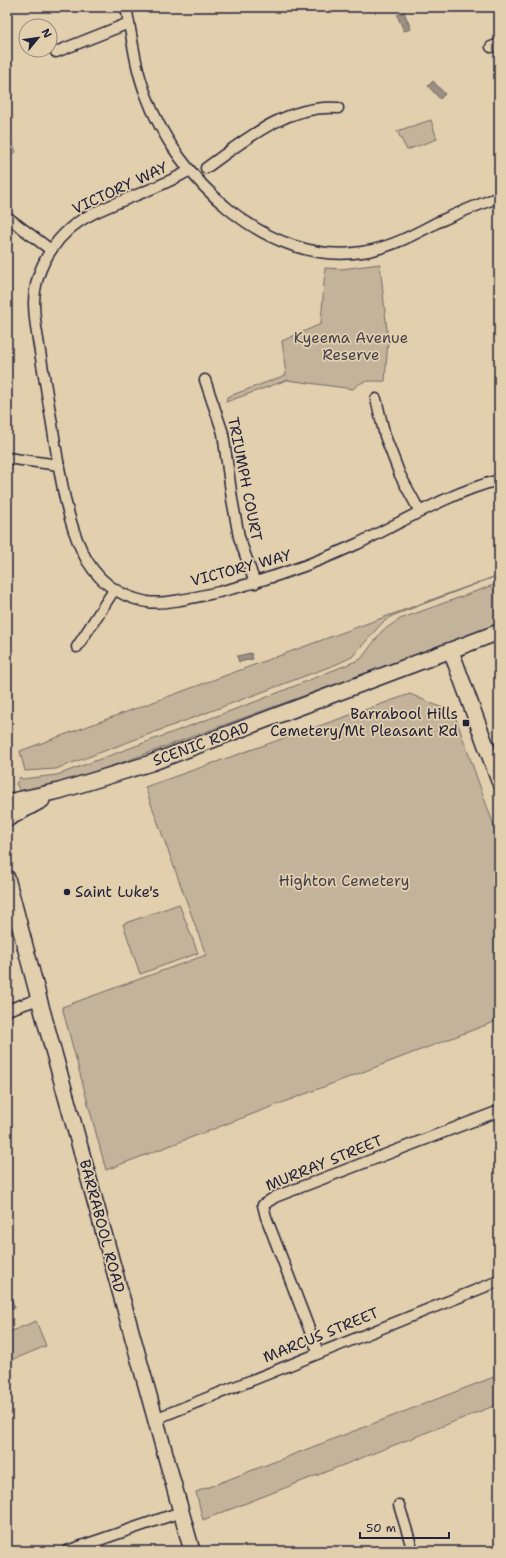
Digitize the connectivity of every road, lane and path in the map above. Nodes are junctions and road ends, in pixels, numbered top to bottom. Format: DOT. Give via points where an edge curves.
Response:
graph roads {
  1 [pos="126,7"];
  2 [pos="130,23"];
  3 [pos="58,51"];
  4 [pos="338,108"];
  5 [pos="206,168"];
  6 [pos="190,170"];
  7 [pos="499,197"];
  8 [pos="7,217"];
  9 [pos="51,250"];
  10 [pos="205,380"];
  11 [pos="376,399"];
  12 [pos="7,458"];
  13 [pos="59,465"];
  14 [pos="499,480"];
  15 [pos="420,512"];
  16 [pos="254,583"];
  17 [pos="114,590"];
  18 [pos="499,632"];
  19 [pos="77,646"];
  20 [pos="451,651"];
  21 [pos="499,781"];
  22 [pos="59,791"];
  23 [pos="7,802"];
  24 [pos="7,818"];
  25 [pos="7,878"];
  26 [pos="10,894"];
  27 [pos="38,999"];
  28 [pos="7,1010"];
  29 [pos="499,1111"];
  30 [pos="499,1281"];
  31 [pos="318,1352"];
  32 [pos="155,1419"];
  33 [pos="399,1506"];
  34 [pos="181,1512"];
  35 [pos="67,1551"];
  36 [pos="192,1551"];
  37 [pos="413,1551"];
  1 -- 2 [label="street"];
  2 -- 3 [label="street"];
  2 -- 6 [label="street" via="138,69 146,95 158,121"];
  4 -- 5 [label="street" via="311,109 270,124"];
  6 -- 7 [label="street" via="222,203 258,229 291,245 327,253 350,254 386,247 460,212"];
  6 -- 9 [label="street, VICTORY WAY" via="170,182 85,218 64,234"];
  8 -- 9 [label="street"];
  9 -- 13 [label="street, VICTORY WAY" via="39,275 34,302"];
  10 -- 16 [label="street, TRIUMPH COURT" via="223,433 238,529"];
  11 -- 15 [label="street" via="385,436 400,475"];
  12 -- 13 [label="street"];
  13 -- 17 [label="street, VICTORY WAY" via="71,522 82,551 96,574"];
  14 -- 15 [label="street, VICTORY WAY"];
  15 -- 16 [label="street, VICTORY WAY" via="328,557"];
  16 -- 17 [label="street, VICTORY WAY" via="167,602 144,601"];
  17 -- 19 [label="street"];
  18 -- 20 [label="main road, SCENIC ROAD"];
  20 -- 21 [label="main road"];
  20 -- 22 [label="main road, SCENIC ROAD" via="151,763"];
  22 -- 23 [label="main road, SCENIC ROAD"];
  22 -- 24 [label="main road, SCENIC ROAD"];
  25 -- 26 [label="main road, BARRABOOL ROAD"];
  26 -- 27 [label="main road, BARRABOOL ROAD"];
  27 -- 28 [label="street"];
  27 -- 32 [label="main road, BARRABOOL ROAD"];
  29 -- 31 [label="street, MURRAY STREET" via="275,1197 263,1205"];
  30 -- 31 [label="street, MARCUS STREET"];
  31 -- 32 [label="street, MARCUS STREET"];
  32 -- 34 [label="main road, BARRABOOL ROAD"];
  33 -- 37 [label="street"];
  34 -- 35 [label="street"];
  34 -- 36 [label="main road, BARRABOOL ROAD"];
}
